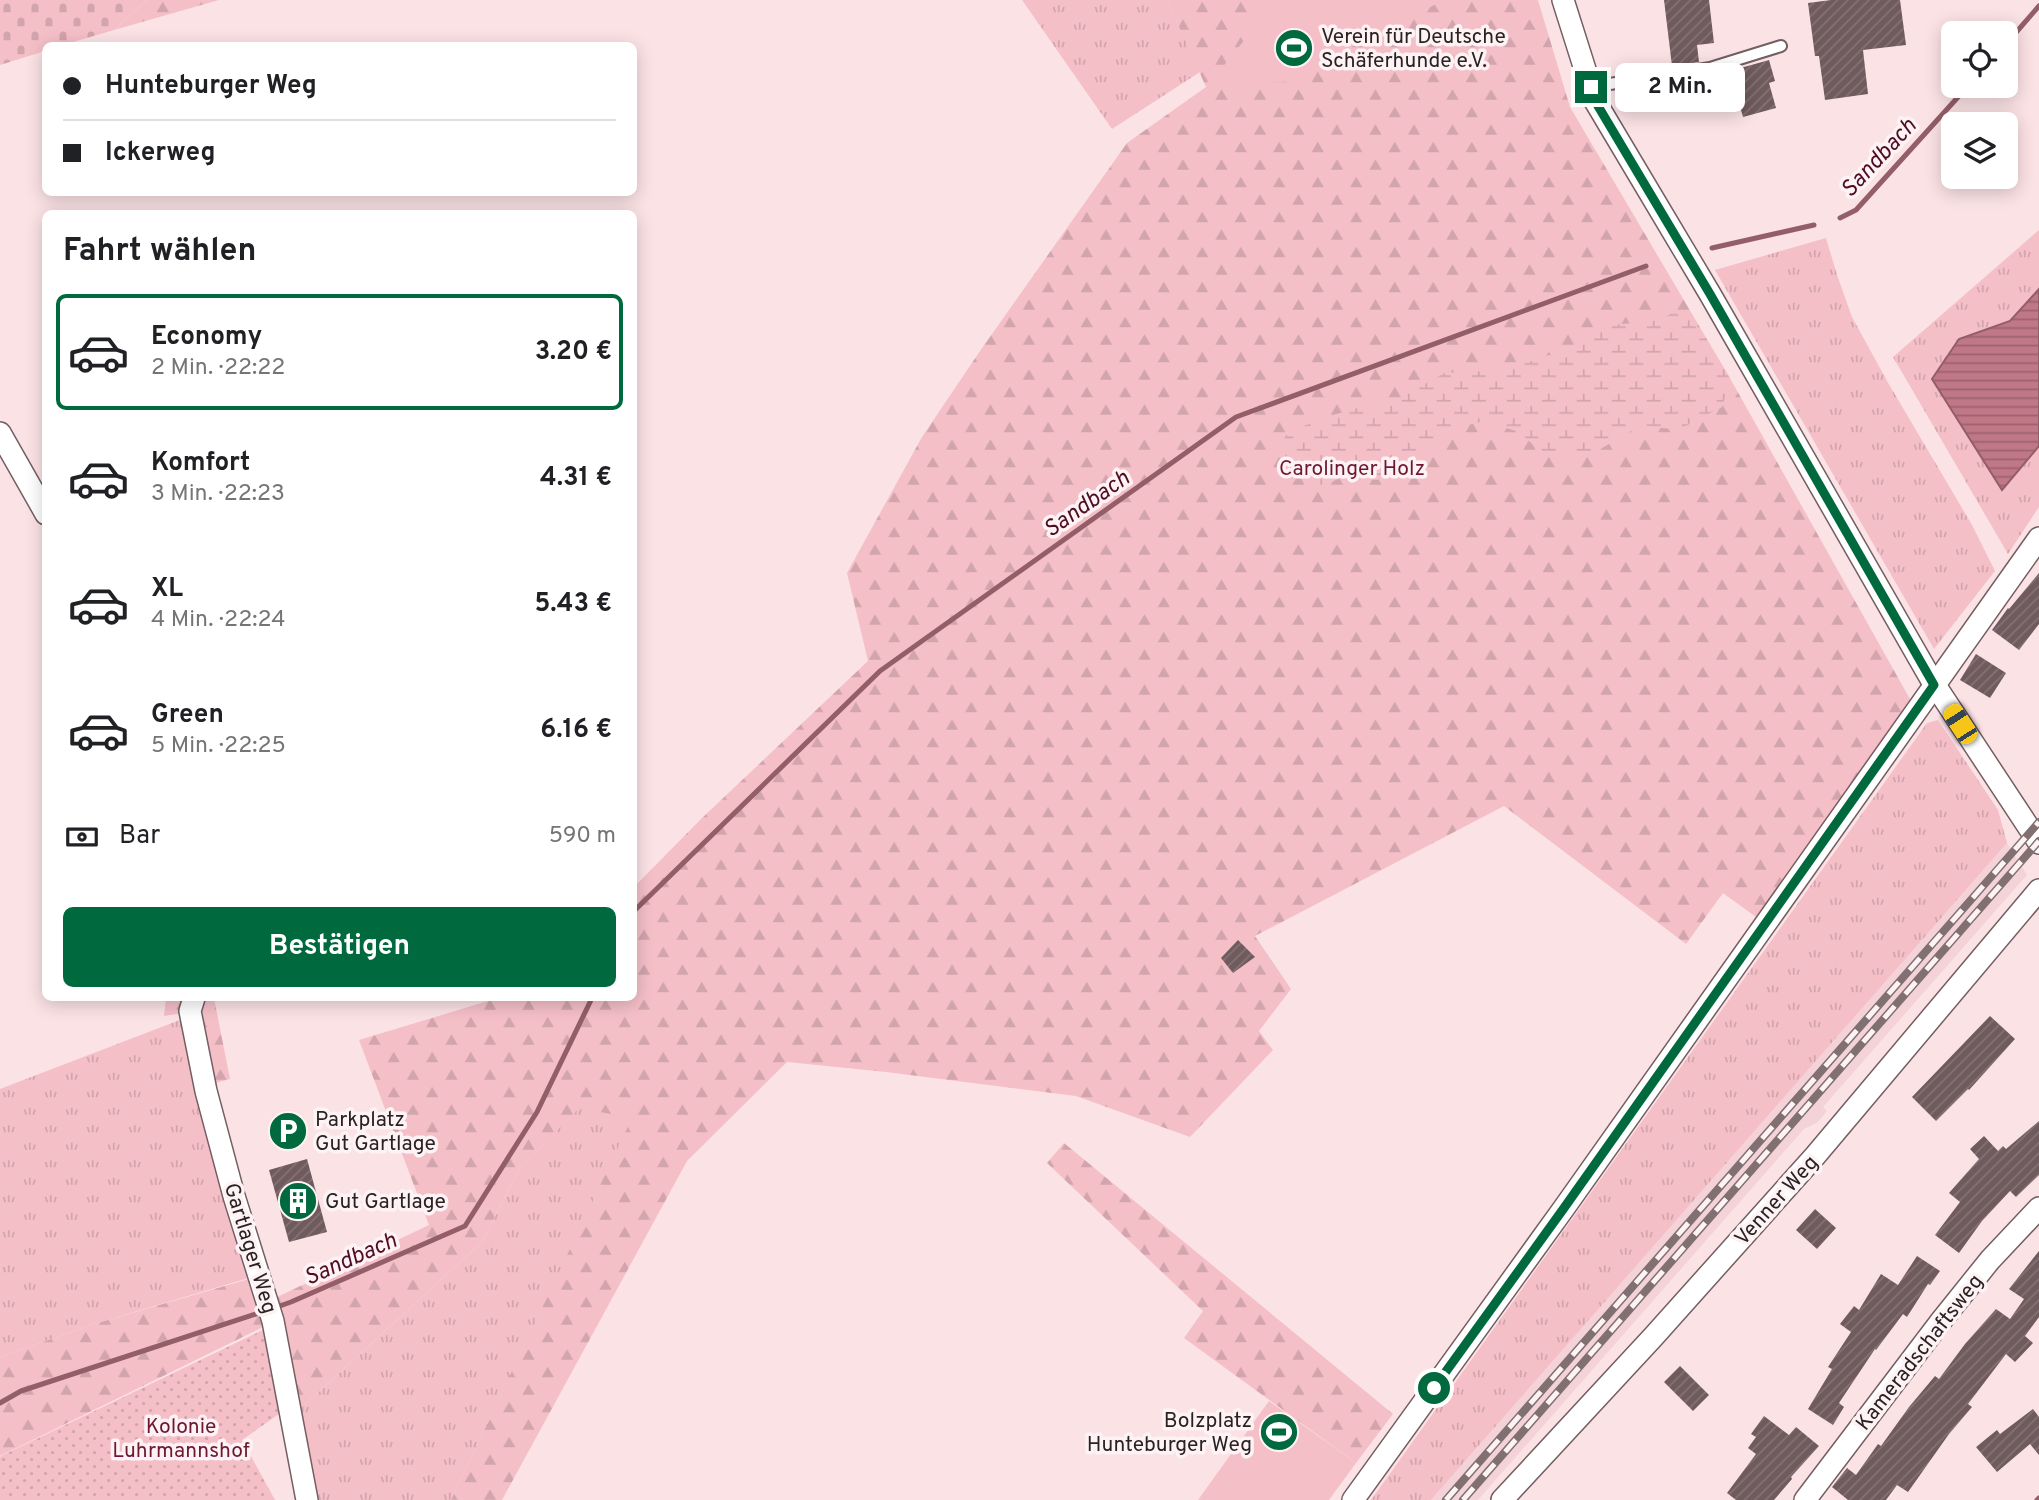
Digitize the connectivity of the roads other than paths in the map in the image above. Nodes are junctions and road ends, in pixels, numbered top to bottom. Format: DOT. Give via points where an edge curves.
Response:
graph roads {
  1 [pos="1563,0"];
  2 [pos="1781,46"];
  3 [pos="1591,87"];
  4 [pos="0,433"];
  5 [pos="42,507"];
  6 [pos="2039,538"];
  7 [pos="1934,685"];
  8 [pos="2039,843"];
  9 [pos="2039,890"];
  10 [pos="193,1001"];
  11 [pos="2039,1209"];
  12 [pos="307,1500"];
  13 [pos="1353,1500"];
  14 [pos="1502,1500"];
  15 [pos="1805,1500"];
  1 -- 3 [label="street"];
  2 -- 3 [label="lane" via="1710,68"];
  3 -- 7 [label="street"];
  4 -- 5 [label="street"];
  6 -- 7 [label="street"];
  7 -- 8 [label="street"];
  7 -- 13 [label="street"];
  9 -- 14 [label="street, Venner Weg" via="1815,1156"];
  10 -- 12 [label="street, Gartlager Weg" via="190,1011 205,1091 268,1299"];
  11 -- 15 [label="street, Kameradschaftsweg" via="1941,1321"];
}
